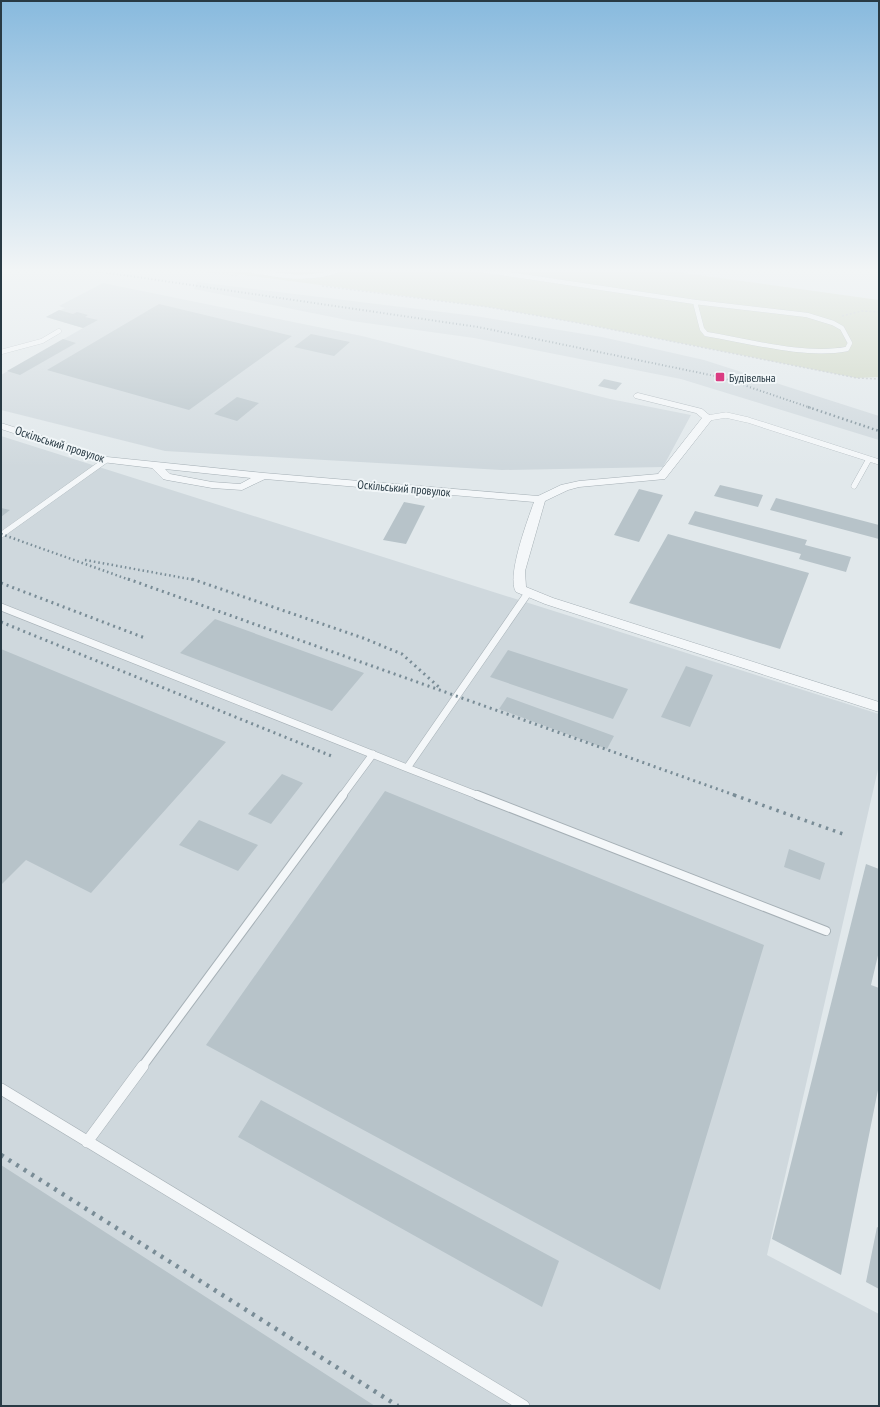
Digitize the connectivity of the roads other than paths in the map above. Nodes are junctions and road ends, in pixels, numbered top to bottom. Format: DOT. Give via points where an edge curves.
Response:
graph roads {
  1 [pos="51,336"];
  2 [pos="716,336"];
  3 [pos="846,336"];
  4 [pos="1,352"];
  5 [pos="638,396"];
  6 [pos="708,418"];
  7 [pos="1,426"];
  8 [pos="869,459"];
  9 [pos="106,460"];
  10 [pos="879,462"];
  11 [pos="156,466"];
  12 [pos="264,476"];
  13 [pos="854,486"];
  14 [pos="540,499"];
  15 [pos="1,535"];
  16 [pos="528,592"];
  17 [pos="1,607"];
  18 [pos="879,706"];
  19 [pos="374,754"];
  20 [pos="407,768"];
  21 [pos="826,931"];
  22 [pos="1,1089"];
  23 [pos="87,1142"];
  24 [pos="524,1406"];
  1 -- 4 [label="lane" via="42,341"];
  2 -- 3 [label="lane" via="830,352 847,349 850,343"];
  5 -- 6 [label="street" via="699,411"];
  6 -- 8 [label="lane" via="726,415 748,420"];
  6 -- 14 [label="street, Оскільський провулок" via="661,477 568,486"];
  7 -- 9 [label="street, Оскільський провулок"];
  8 -- 10 [label="lane"];
  8 -- 13 [label="lane"];
  9 -- 11 [label="street, Оскільський провулок"];
  9 -- 15 [label="lane"];
  11 -- 12 [label="street, Оскільський провулок"];
  11 -- 12 [label="street" via="167,477 212,485 242,487"];
  12 -- 14 [label="street, Оскільський провулок"];
  14 -- 16 [label="street" via="518,571 520,589"];
  16 -- 18 [label="street" via="549,601"];
  16 -- 20 [label="lane"];
  17 -- 19 [label="lane"];
  19 -- 20 [label="lane"];
  19 -- 23 [label="lane"];
  20 -- 21 [label="lane"];
  22 -- 23 [label="lane"];
  23 -- 24 [label="lane"];
}
